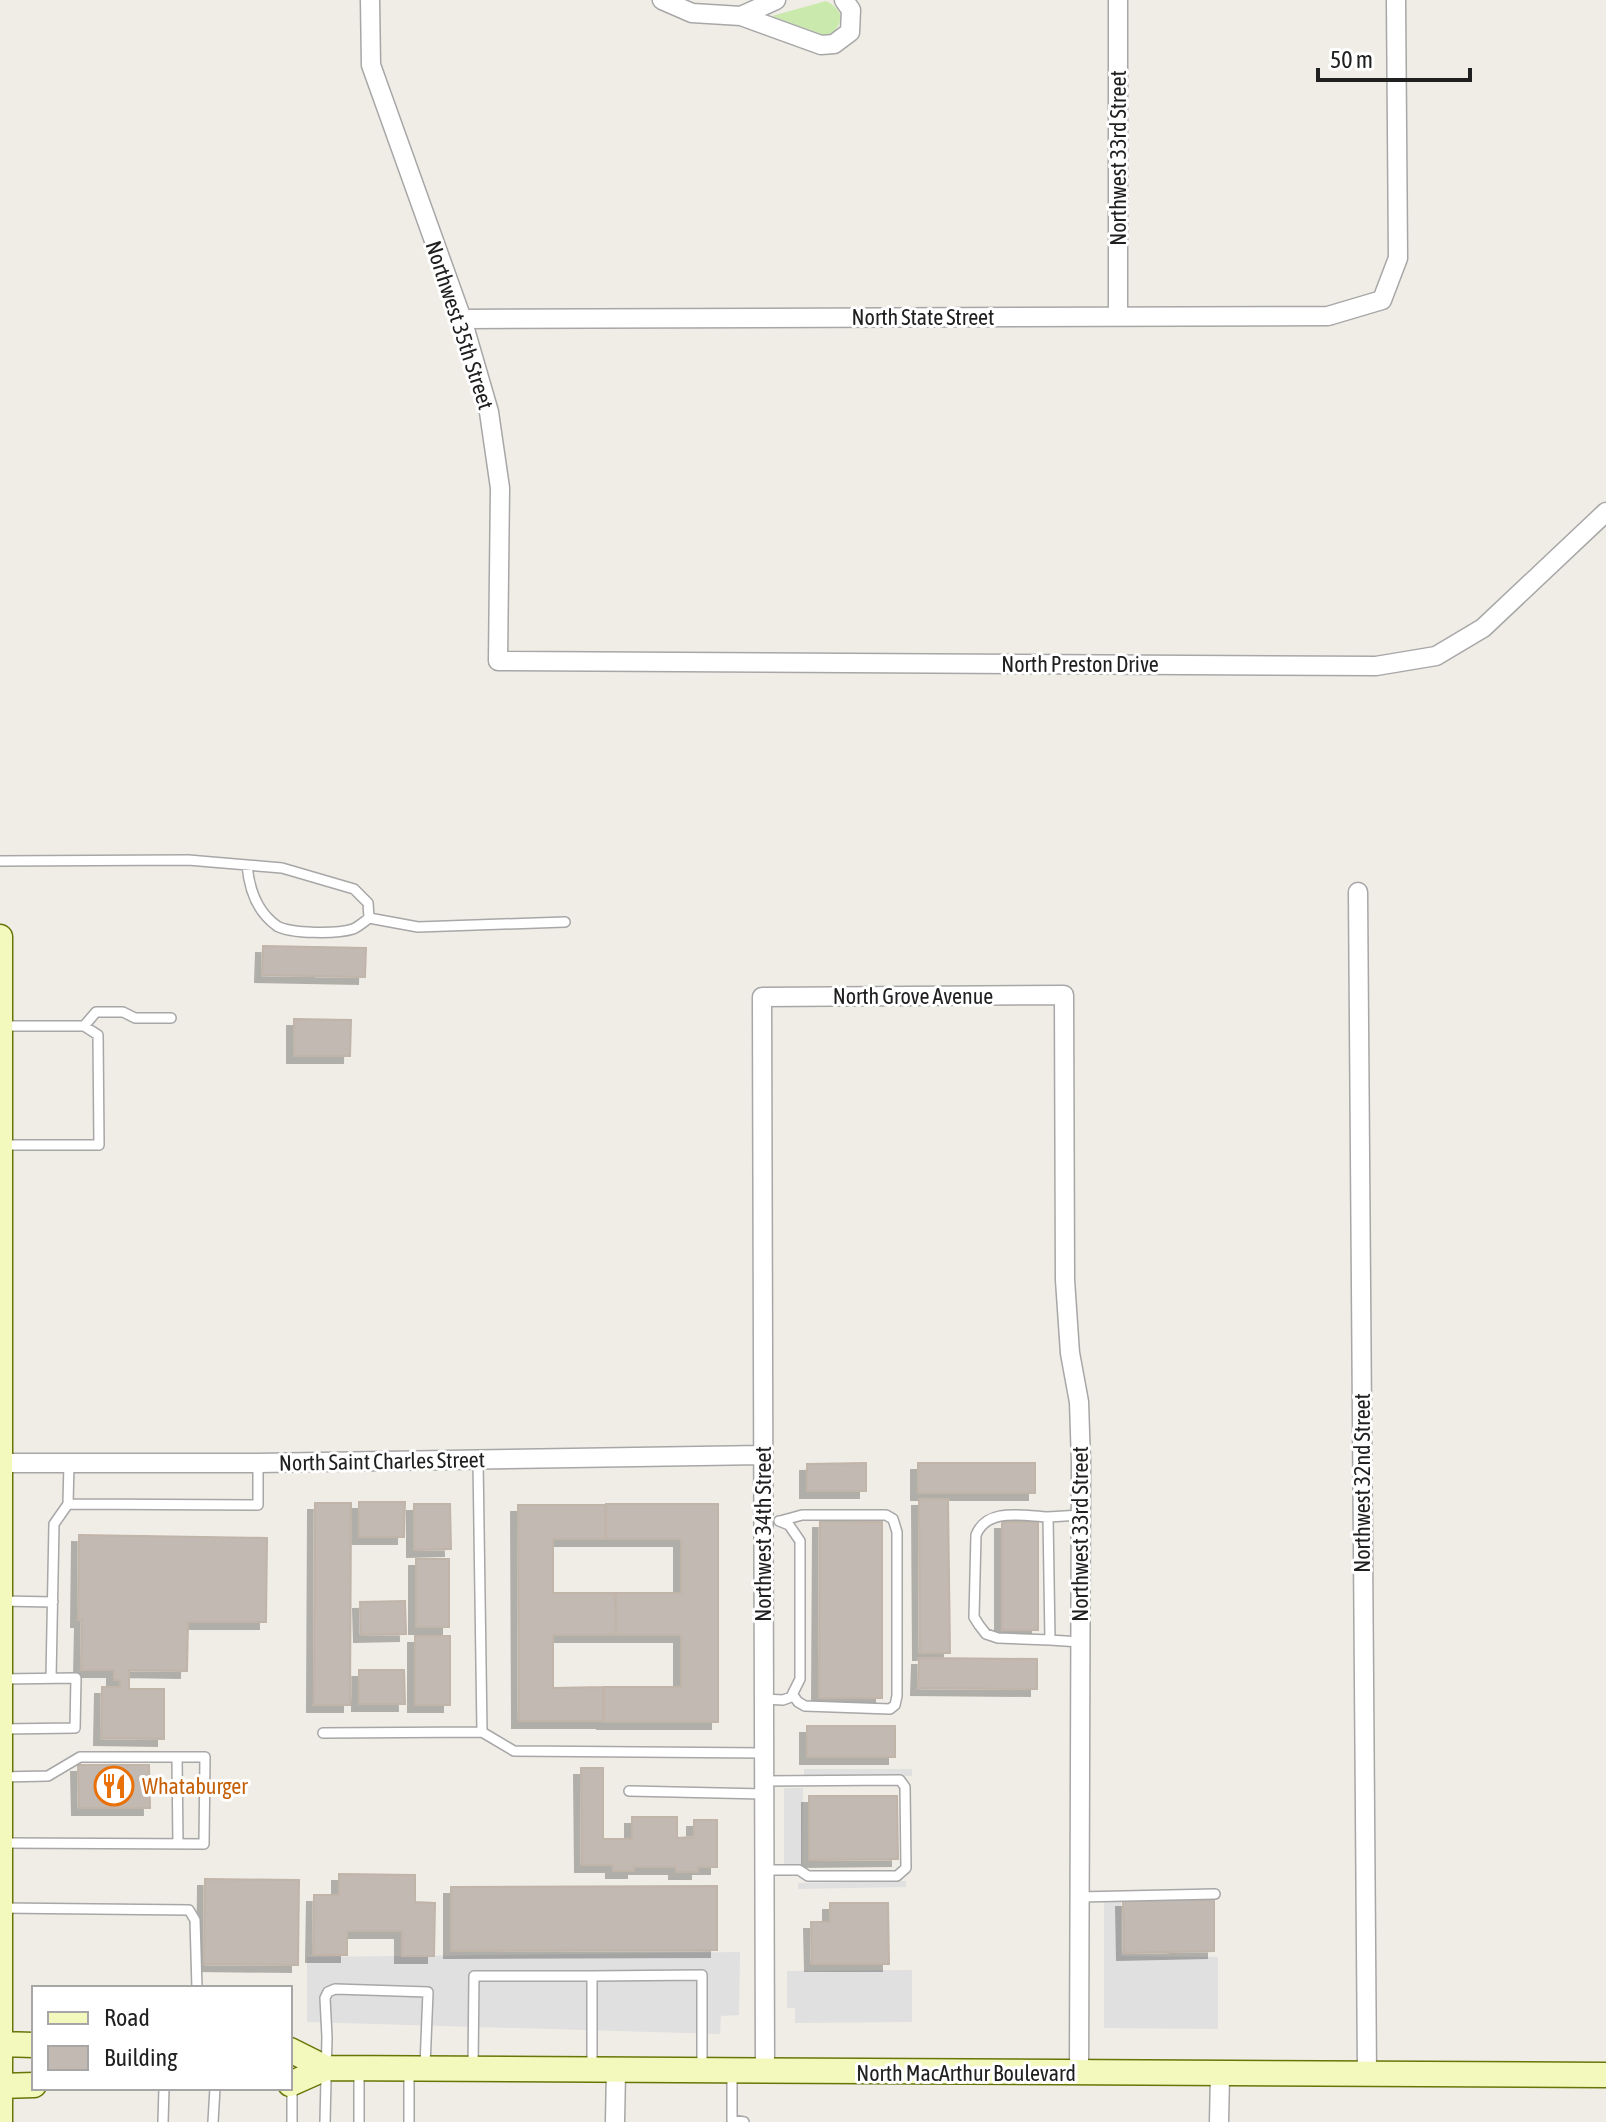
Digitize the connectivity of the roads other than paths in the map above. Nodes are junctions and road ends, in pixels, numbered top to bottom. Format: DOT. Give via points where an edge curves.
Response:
graph roads {
  1 [pos="370,0"];
  2 [pos="662,0"];
  3 [pos="776,0"];
  4 [pos="844,0"];
  5 [pos="1118,0"];
  6 [pos="1396,0"];
  7 [pos="741,16"];
  8 [pos="1118,316"];
  9 [pos="462,319"];
  10 [pos="1606,512"];
  11 [pos="498,661"];
  12 [pos="0,861"];
  13 [pos="247,865"];
  14 [pos="1358,892"];
  15 [pos="369,918"];
  16 [pos="565,922"];
  17 [pos="0,937"];
  18 [pos="1064,995"];
  19 [pos="762,997"];
  20 [pos="171,1018"];
  21 [pos="0,1026"];
  22 [pos="84,1026"];
  23 [pos="0,1145"];
  24 [pos="763,1455"];
  25 [pos="478,1459"];
  26 [pos="1,1463"];
  27 [pos="69,1463"];
  28 [pos="258,1463"];
  29 [pos="68,1504"];
  30 [pos="1081,1515"];
  31 [pos="1048,1517"];
  32 [pos="0,1519"];
  33 [pos="772,1521"];
  34 [pos="1,1601"];
  35 [pos="53,1602"];
  36 [pos="1050,1640"];
  37 [pos="1080,1642"];
  38 [pos="51,1678"];
  39 [pos="1,1680"];
  40 [pos="793,1695"];
  41 [pos="764,1699"];
  42 [pos="1,1729"];
  43 [pos="482,1732"];
  44 [pos="323,1733"];
  45 [pos="764,1753"];
  46 [pos="177,1757"];
  47 [pos="1,1780"];
  48 [pos="764,1788"];
  49 [pos="629,1791"];
  50 [pos="1,1843"];
  51 [pos="178,1844"];
  52 [pos="764,1870"];
  53 [pos="1215,1894"];
  54 [pos="1079,1897"];
  55 [pos="1,1918"];
  56 [pos="592,1976"];
  57 [pos="197,1986"];
  58 [pos="0,2044"];
  59 [pos="32,2045"];
  60 [pos="292,2051"];
  61 [pos="326,2068"];
  62 [pos="359,2068"];
  63 [pos="417,2069"];
  64 [pos="473,2069"];
  65 [pos="604,2070"];
  66 [pos="702,2071"];
  67 [pos="732,2071"];
  68 [pos="765,2072"];
  69 [pos="1079,2074"];
  70 [pos="1220,2075"];
  71 [pos="1367,2075"];
  72 [pos="1606,2075"];
  73 [pos="292,2084"];
  74 [pos="32,2085"];
  75 [pos="0,2086"];
  76 [pos="164,2090"];
  77 [pos="215,2090"];
  78 [pos="291,2090"];
  79 [pos="0,2122"];
  80 [pos="163,2122"];
  81 [pos="213,2122"];
  82 [pos="292,2122"];
  83 [pos="325,2122"];
  84 [pos="359,2122"];
  85 [pos="409,2122"];
  86 [pos="615,2122"];
  87 [pos="744,2122"];
  88 [pos="1219,2122"];
  1 -- 9 [label="street, Northwest 35th Street" via="371,65"];
  2 -- 7 [label="street" via="692,13"];
  3 -- 7 [label="street"];
  4 -- 7 [label="street" via="851,10 850,32 834,44 821,45"];
  5 -- 8 [label="street, Northwest 33rd Street"];
  6 -- 8 [label="street, North State Street" via="1398,258 1382,300 1328,316"];
  8 -- 9 [label="street, North State Street"];
  9 -- 11 [label="street, Northwest 35th Street" via="489,412 500,488"];
  10 -- 11 [label="street, North Preston Drive" via="1483,628 1436,656 1376,666"];
  12 -- 13 [label="lane" via="188,860"];
  13 -- 15 [label="lane" via="282,868 354,889 368,903"];
  13 -- 15 [label="lane" via="248,883 261,910 280,928 325,933 355,929"];
  14 -- 71 [label="street, Northwest 32nd Street"];
  15 -- 16 [label="lane" via="418,927"];
  17 -- 21 [label="main road"];
  18 -- 19 [label="street, North Grove Avenue"];
  18 -- 30 [label="street, Northwest 33rd Street" via="1065,1280 1079,1402"];
  19 -- 24 [label="street, Northwest 34th Street"];
  20 -- 22 [label="lane" via="96,1012"];
  21 -- 22 [label="lane"];
  21 -- 23 [label="main road"];
  22 -- 23 [label="lane" via="98,1035 99,1145"];
  23 -- 26 [label="main road"];
  24 -- 25 [label="street, North Saint Charles Street"];
  24 -- 33 [label="street, Northwest 34th Street"];
  25 -- 28 [label="street, North Saint Charles Street"];
  25 -- 43 [label="lane"];
  26 -- 27 [label="street, North Saint Charles Street"];
  26 -- 32 [label="main road"];
  27 -- 28 [label="street, North Saint Charles Street"];
  27 -- 29 [label="lane"];
  28 -- 29 [label="lane" via="258,1505"];
  29 -- 35 [label="lane" via="54,1524"];
  30 -- 31 [label="lane"];
  30 -- 37 [label="street, Northwest 33rd Street"];
  31 -- 36 [label="lane"];
  31 -- 36 [label="lane" via="995,1516 979,1526 974,1617 986,1634 998,1638"];
  32 -- 34 [label="main road"];
  33 -- 40 [label="lane" via="789,1525 800,1541 800,1679"];
  33 -- 40 [label="lane" via="802,1515 886,1515 897,1532 895,1705 805,1706"];
  33 -- 41 [label="street, Northwest 34th Street"];
  34 -- 35 [label="lane"];
  34 -- 39 [label="main road"];
  35 -- 38 [label="lane"];
  36 -- 37 [label="lane"];
  37 -- 54 [label="street, Northwest 33rd Street"];
  38 -- 39 [label="lane"];
  38 -- 42 [label="lane" via="76,1678 75,1728"];
  39 -- 42 [label="main road"];
  40 -- 41 [label="lane"];
  41 -- 45 [label="street, Northwest 34th Street"];
  42 -- 47 [label="main road"];
  43 -- 44 [label="lane"];
  43 -- 45 [label="lane" via="514,1751"];
  45 -- 48 [label="street, Northwest 34th Street"];
  46 -- 47 [label="lane" via="80,1757 48,1776"];
  46 -- 51 [label="lane"];
  46 -- 51 [label="lane" via="205,1757 204,1844"];
  47 -- 50 [label="main road"];
  48 -- 49 [label="lane"];
  48 -- 52 [label="street, Northwest 34th Street"];
  48 -- 52 [label="lane" via="900,1780 905,1787 906,1868 897,1876 808,1876 799,1870"];
  50 -- 51 [label="lane"];
  50 -- 55 [label="main road"];
  52 -- 68 [label="street, Northwest 34th Street"];
  53 -- 54 [label="lane"];
  54 -- 69 [label="street, Northwest 33rd Street"];
  55 -- 57 [label="lane" via="189,1910 195,1920"];
  55 -- 58 [label="main road"];
  56 -- 64 [label="lane" via="474,1976"];
  56 -- 65 [label="lane"];
  56 -- 66 [label="lane" via="702,1975"];
  58 -- 59 [label="main road"];
  58 -- 75 [label="main road"];
  60 -- 61 [label="main road, North MacArthur Boulevard"];
  61 -- 62 [label="main road, North MacArthur Boulevard"];
  61 -- 63 [label="lane" via="325,1998 335,1989 428,1992"];
  61 -- 73 [label="main road, North MacArthur Boulevard"];
  61 -- 83 [label="lane"];
  62 -- 63 [label="main road, North MacArthur Boulevard"];
  62 -- 84 [label="lane"];
  63 -- 64 [label="main road, North MacArthur Boulevard"];
  63 -- 85 [label="lane"];
  64 -- 65 [label="main road, North MacArthur Boulevard"];
  65 -- 66 [label="main road, North MacArthur Boulevard"];
  65 -- 86 [label="street"];
  66 -- 67 [label="main road, North MacArthur Boulevard"];
  67 -- 68 [label="main road, North MacArthur Boulevard"];
  67 -- 87 [label="lane" via="732,2120"];
  68 -- 69 [label="main road, North MacArthur Boulevard"];
  69 -- 70 [label="main road, North MacArthur Boulevard"];
  70 -- 71 [label="main road, North MacArthur Boulevard"];
  70 -- 88 [label="street"];
  71 -- 72 [label="main road, North MacArthur Boulevard"];
  74 -- 75 [label="main road"];
  75 -- 79 [label="main road"];
  76 -- 80 [label="lane"];
  77 -- 81 [label="lane"];
  78 -- 82 [label="lane"];
}
